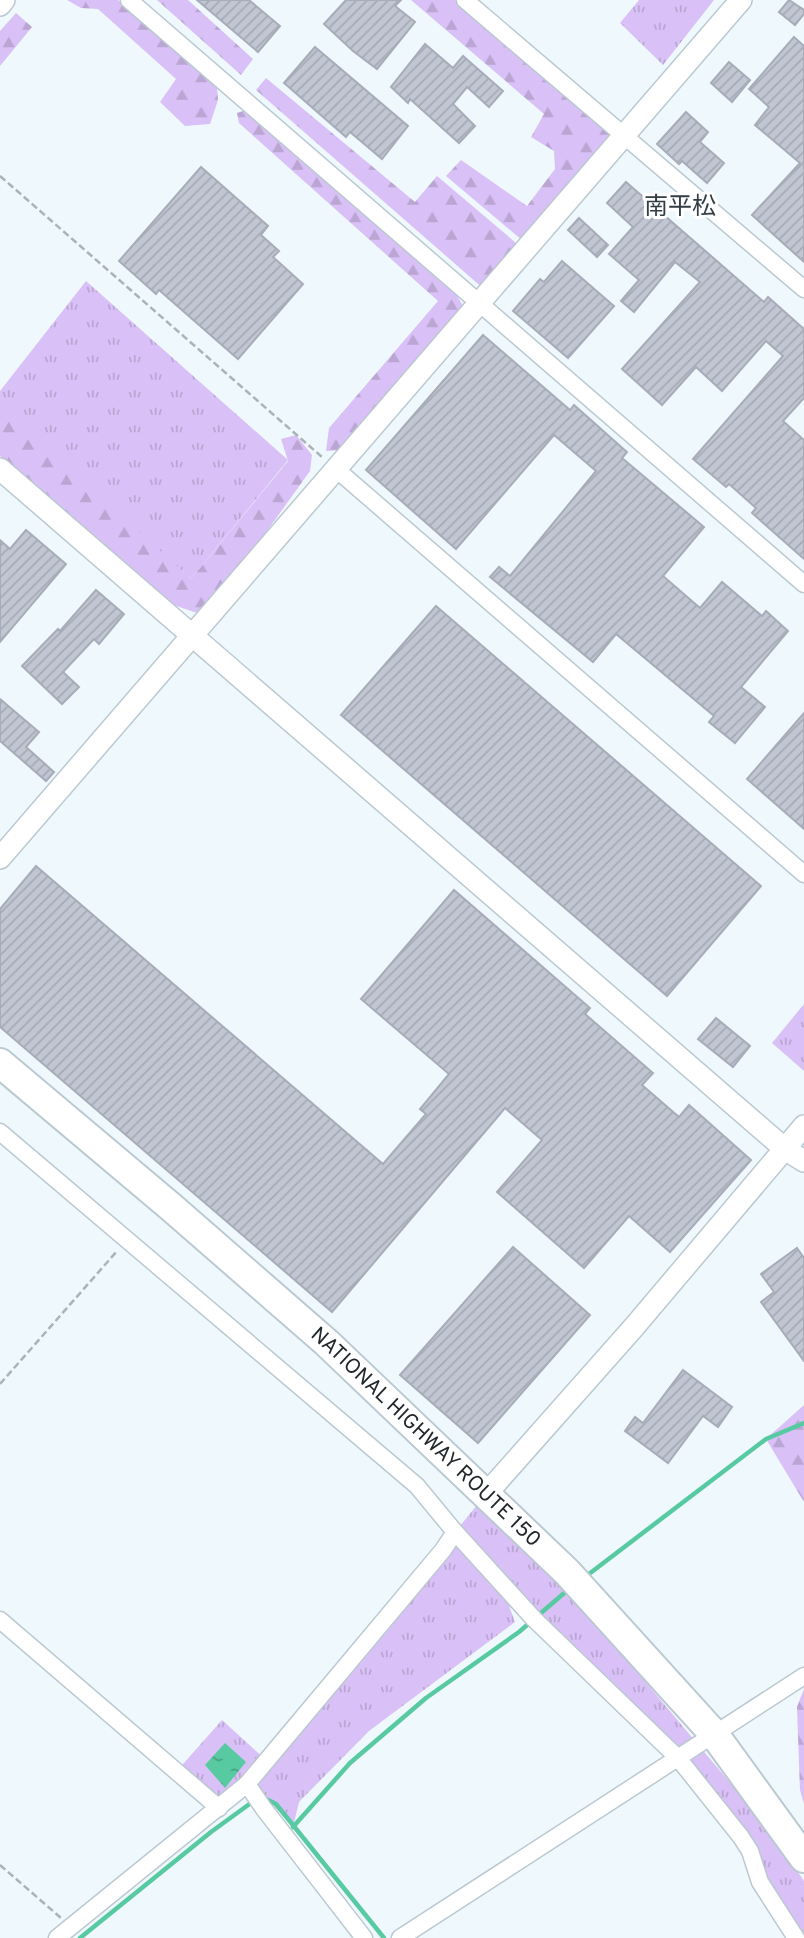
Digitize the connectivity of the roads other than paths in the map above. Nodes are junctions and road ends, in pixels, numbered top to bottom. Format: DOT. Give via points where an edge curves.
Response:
graph roads {
  1 [pos="4,0"];
  2 [pos="129,0"];
  3 [pos="465,0"];
  4 [pos="741,0"];
  5 [pos="0,5"];
  6 [pos="624,137"];
  7 [pos="804,289"];
  8 [pos="479,303"];
  9 [pos="0,469"];
  10 [pos="336,469"];
  11 [pos="804,584"];
  12 [pos="194,635"];
  13 [pos="0,858"];
  14 [pos="804,874"];
  15 [pos="0,1063"];
  16 [pos="804,1126"];
  17 [pos="0,1132"];
  18 [pos="785,1149"];
  19 [pos="804,1161"];
  20 [pos="487,1493"];
  21 [pos="455,1532"];
  22 [pos="0,1620"];
  23 [pos="804,1676"];
  24 [pos="714,1734"];
  25 [pos="678,1758"];
  26 [pos="251,1789"];
  27 [pos="219,1808"];
  28 [pos="804,1858"];
  29 [pos="57,1938"];
  30 [pos="364,1938"];
  31 [pos="400,1938"];
  32 [pos="796,1938"];
  1 -- 5 [label="street"];
  2 -- 8 [label="street"];
  3 -- 6 [label="street"];
  4 -- 6 [label="street"];
  6 -- 7 [label="street"];
  6 -- 8 [label="street"];
  8 -- 10 [label="street"];
  8 -- 11 [label="street"];
  9 -- 12 [label="street"];
  10 -- 12 [label="street"];
  10 -- 14 [label="street"];
  12 -- 13 [label="street"];
  12 -- 18 [label="street"];
  15 -- 20 [label="highway, NATIONAL HIGHWAY ROUTE 150" via="327,1343"];
  16 -- 18 [label="street"];
  17 -- 21 [label="street" via="417,1486"];
  18 -- 19 [label="street"];
  18 -- 20 [label="street"];
  20 -- 24 [label="highway, NATIONAL HIGHWAY ROUTE 150" via="568,1572"];
  21 -- 25 [label="street" via="546,1632"];
  21 -- 26 [label="street"];
  22 -- 27 [label="street"];
  23 -- 24 [label="street"];
  24 -- 25 [label="street"];
  24 -- 28 [label="highway, NATIONAL HIGHWAY ROUTE 150"];
  25 -- 31 [label="street"];
  25 -- 32 [label="street" via="741,1836 760,1882"];
  26 -- 27 [label="street"];
  26 -- 30 [label="street"];
  27 -- 29 [label="street"];
}
